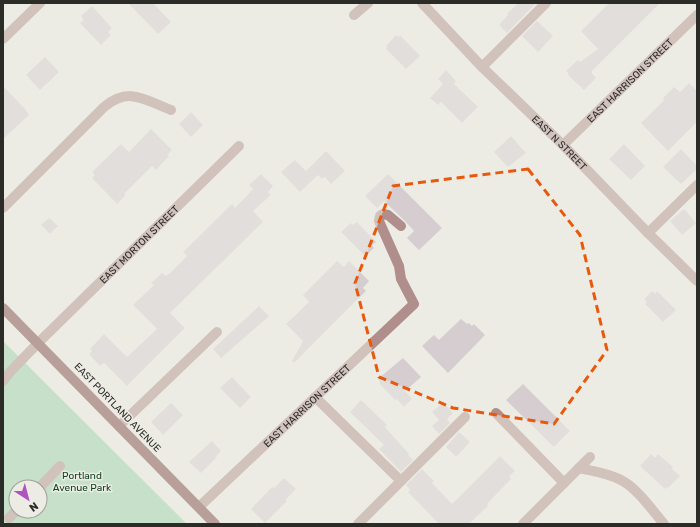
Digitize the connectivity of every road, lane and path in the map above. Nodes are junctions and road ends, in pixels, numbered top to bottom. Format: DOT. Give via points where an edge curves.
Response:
graph roads {
  1 [pos="40,3"];
  2 [pos="368,3"];
  3 [pos="422,3"];
  4 [pos="546,3"];
  5 [pos="354,15"];
  6 [pos="697,15"];
  7 [pos="3,39"];
  8 [pos="482,67"];
  9 [pos="171,110"];
  10 [pos="563,145"];
  11 [pos="239,146"];
  12 [pos="697,185"];
  13 [pos="3,208"];
  14 [pos="401,226"];
  15 [pos="648,233"];
  16 [pos="697,281"];
  17 [pos="3,308"];
  18 [pos="217,332"];
  19 [pos="38,343"];
  20 [pos="3,381"];
  21 [pos="314,397"];
  22 [pos="496,413"];
  23 [pos="465,418"];
  24 [pos="119,426"];
  25 [pos="590,457"];
  26 [pos="60,466"];
  27 [pos="579,468"];
  28 [pos="48,479"];
  29 [pos="401,481"];
  30 [pos="564,483"];
  31 [pos="199,507"];
  32 [pos="215,524"];
  33 [pos="358,524"];
  34 [pos="523,524"];
  35 [pos="664,524"];
  1 -- 7 [label="street"];
  2 -- 5 [label="street"];
  3 -- 8 [label="street, EAST N STREET"];
  4 -- 8 [label="street"];
  6 -- 10 [label="street, EAST HARRISON STREET"];
  8 -- 10 [label="street, EAST N STREET"];
  9 -- 13 [label="street" via="132,95 117,97"];
  10 -- 15 [label="street, EAST N STREET"];
  11 -- 19 [label="street, EAST MORTON STREET"];
  12 -- 15 [label="street"];
  14 -- 21 [label="street, EAST HARRISON STREET" via="388,215 380,216 379,221 399,266 401,279 414,304"];
  15 -- 16 [label="street, EAST N STREET"];
  17 -- 19 [label="main road, EAST PORTLAND AVENUE"];
  18 -- 24 [label="street"];
  19 -- 20 [label="street, EAST MORTON STREET"];
  19 -- 24 [label="main road, EAST PORTLAND AVENUE"];
  21 -- 29 [label="street"];
  21 -- 31 [label="street, EAST HARRISON STREET"];
  22 -- 30 [label="street"];
  23 -- 29 [label="street"];
  24 -- 31 [label="main road, EAST PORTLAND AVENUE"];
  25 -- 27 [label="street"];
  26 -- 28 [label="street"];
  27 -- 30 [label="street"];
  27 -- 35 [label="street" via="613,476 627,483"];
  29 -- 33 [label="street"];
  30 -- 34 [label="street"];
  31 -- 32 [label="main road, EAST PORTLAND AVENUE"];
}
